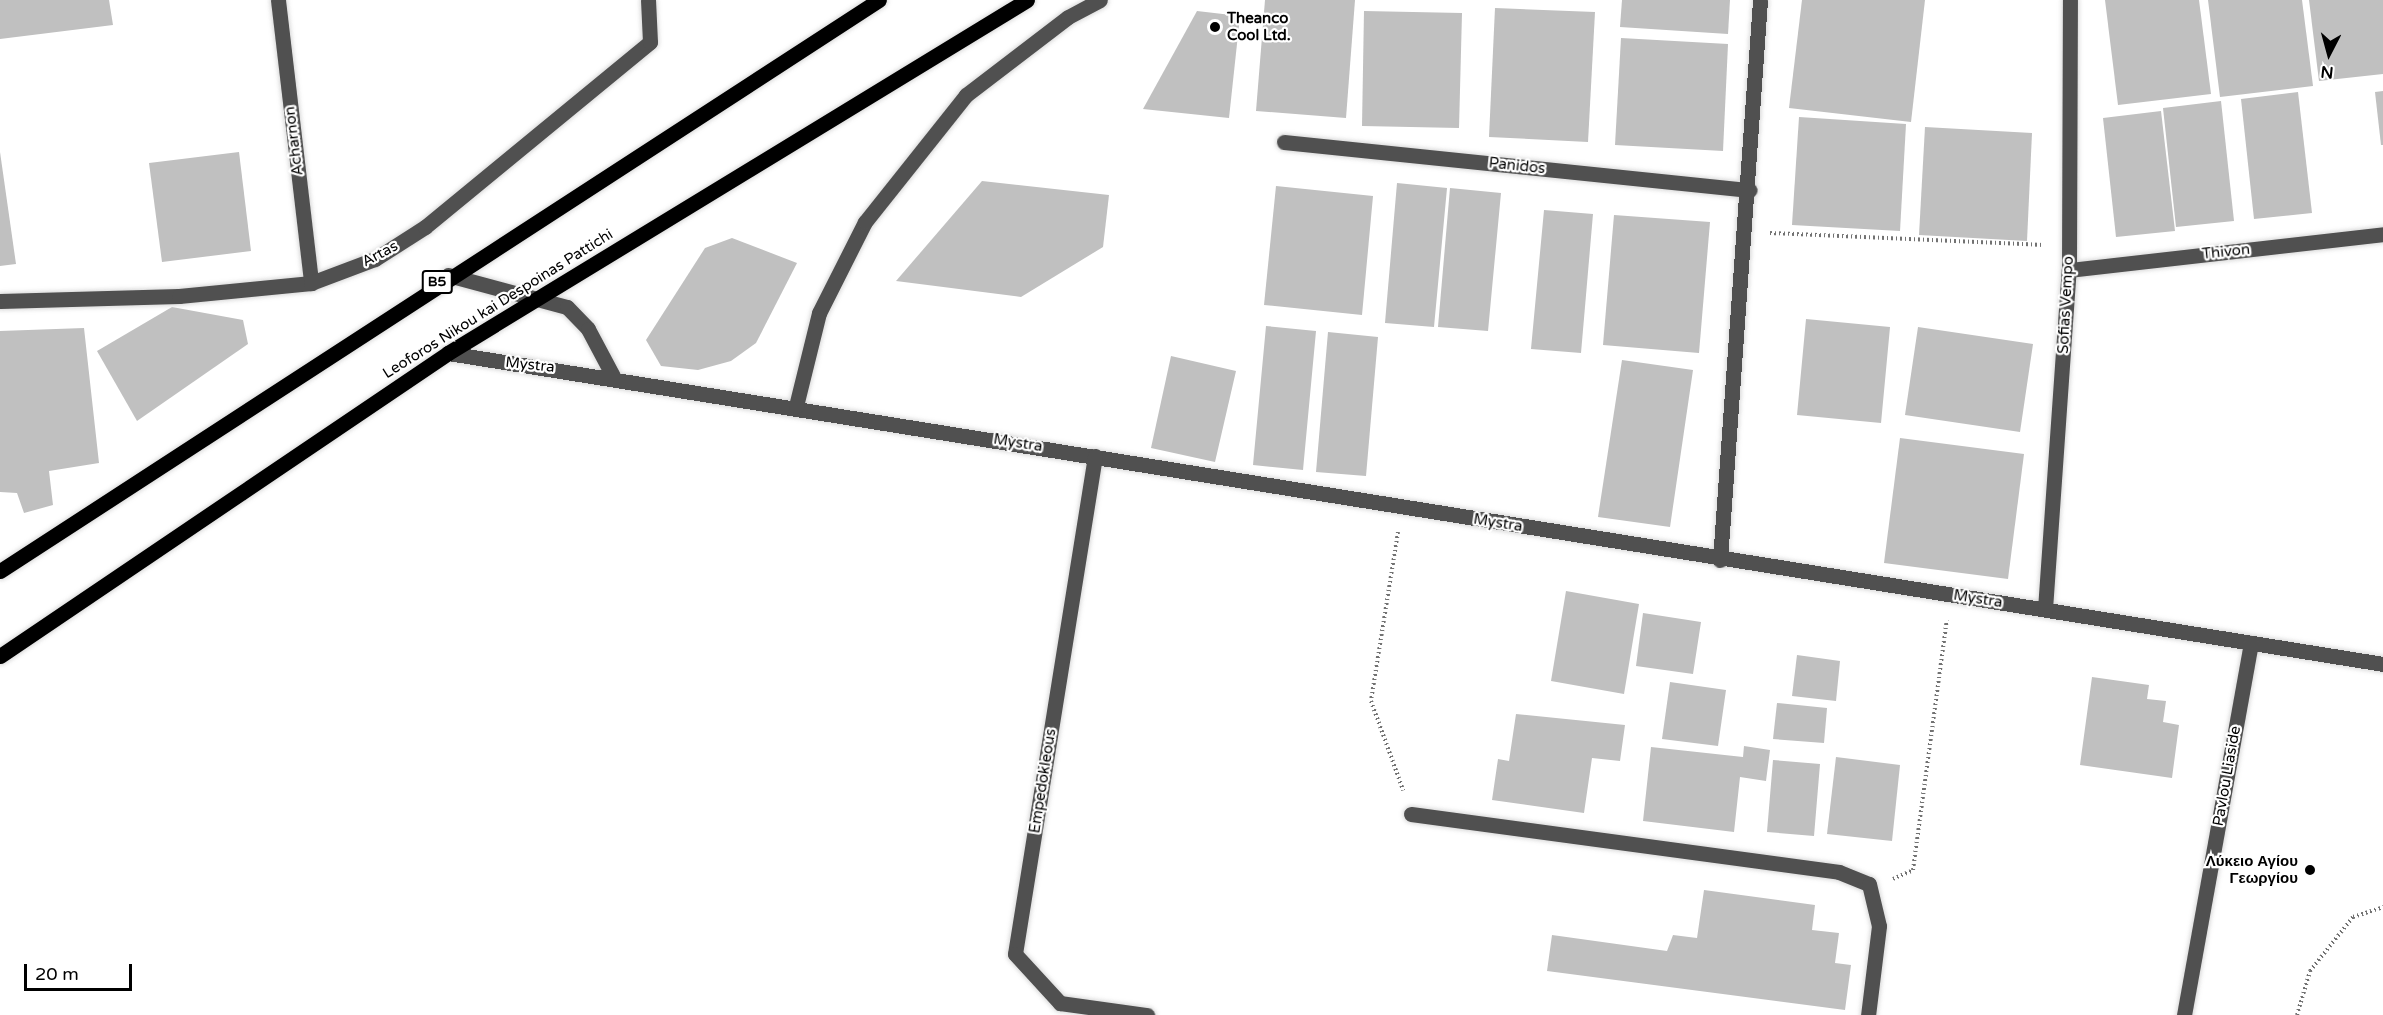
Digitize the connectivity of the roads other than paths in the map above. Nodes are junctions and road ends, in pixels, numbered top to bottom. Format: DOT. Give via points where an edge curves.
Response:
graph roads {
  1 [pos="278,0"];
  2 [pos="648,0"];
  3 [pos="879,0"];
  4 [pos="1027,0"];
  5 [pos="1100,0"];
  6 [pos="1760,0"];
  7 [pos="2070,0"];
  8 [pos="1284,142"];
  9 [pos="1750,190"];
  10 [pos="2383,234"];
  11 [pos="2069,270"];
  12 [pos="448,275"];
  13 [pos="311,283"];
  14 [pos="542,297"];
  15 [pos="0,301"];
  16 [pos="448,353"];
  17 [pos="613,376"];
  18 [pos="796,406"];
  19 [pos="1095,456"];
  20 [pos="1720,560"];
  21 [pos="0,571"];
  22 [pos="2045,609"];
  23 [pos="2251,643"];
  24 [pos="0,656"];
  25 [pos="2383,664"];
  26 [pos="1412,814"];
  27 [pos="1147,1015"];
  28 [pos="1868,1015"];
  29 [pos="2184,1015"];
  1 -- 13 [label="street, Acharnon"];
  2 -- 13 [label="street, Artas" via="650,42 425,227 375,259"];
  3 -- 12 [label="main road, B5"];
  4 -- 14 [label="main road, Leoforos Nikou kai Despoinas Pattichi"];
  5 -- 18 [label="street" via="1068,17 966,95 865,222 819,313"];
  6 -- 9 [label="street"];
  7 -- 11 [label="street, Sofias Vempo"];
  8 -- 9 [label="street, Panidos"];
  9 -- 20 [label="street"];
  10 -- 11 [label="street, Thivon"];
  11 -- 22 [label="street, Sofias Vempo"];
  12 -- 14 [label="street"];
  12 -- 21 [label="main road, B5"];
  13 -- 15 [label="street, Artas" via="180,296"];
  14 -- 16 [label="main road, Leoforos Nikou kai Despoinas Pattichi"];
  14 -- 17 [label="street" via="577,314"];
  16 -- 17 [label="street, Mystra"];
  16 -- 24 [label="main road, Leoforos Nikou kai Despoinas Pattichi"];
  17 -- 18 [label="street, Mystra"];
  18 -- 19 [label="street, Mystra"];
  19 -- 20 [label="street, Mystra"];
  19 -- 27 [label="street, Empedokleous" via="1015,954 1060,1003"];
  20 -- 22 [label="street, Mystra"];
  22 -- 23 [label="street, Mystra"];
  23 -- 25 [label="street, Mystra"];
  23 -- 29 [label="street, Pavlou Liaside"];
  26 -- 28 [label="street" via="1839,872 1871,889 1879,926"];
}
